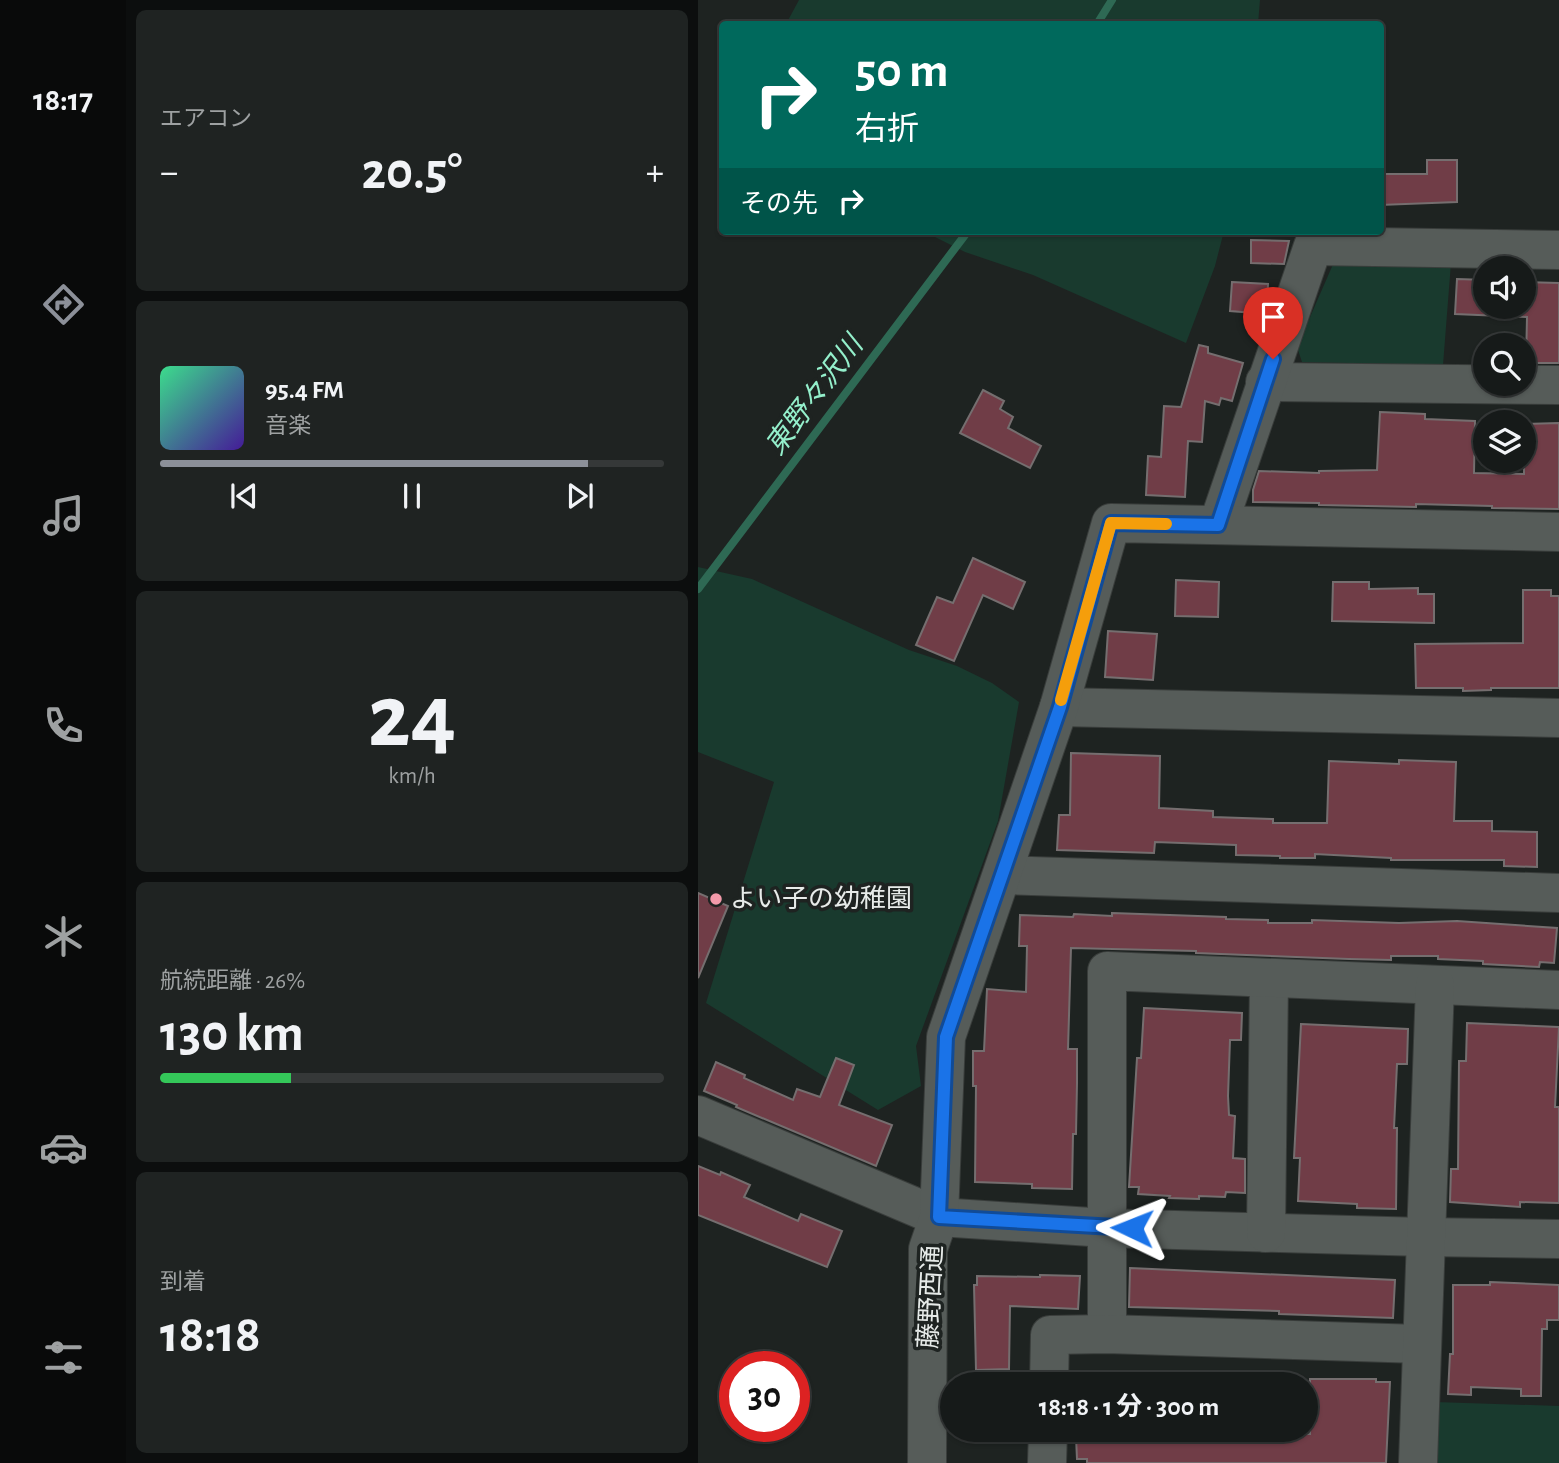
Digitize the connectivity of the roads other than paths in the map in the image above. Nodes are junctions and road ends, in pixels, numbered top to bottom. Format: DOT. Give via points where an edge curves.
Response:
graph roads {
  1 [pos="1559,250"];
  2 [pos="1265,382"];
  3 [pos="1559,385"];
  4 [pos="1218,525"];
  5 [pos="1559,532"];
  6 [pos="1060,707"];
  7 [pos="1559,718"];
  8 [pos="1003,875"];
  9 [pos="1559,893"];
  10 [pos="1269,978"];
  11 [pos="1435,985"];
  12 [pos="1559,990"];
  13 [pos="698,1115"];
  14 [pos="939,1217"];
  15 [pos="1106,1228"];
  16 [pos="1266,1233"];
  17 [pos="1424,1237"];
  18 [pos="1559,1238"];
  19 [pos="1107,1334"];
  20 [pos="1420,1345"];
  21 [pos="1049,1372"];
  22 [pos="1048,1442"];
  23 [pos="927,1463"];
  24 [pos="1047,1463"];
  25 [pos="1418,1463"];
  1 -- 2 [label="street" via="1313,246"];
  2 -- 3 [label="street"];
  2 -- 4 [label="street"];
  4 -- 5 [label="street"];
  4 -- 6 [label="street, 藤野西通" via="1111,523"];
  6 -- 7 [label="street"];
  6 -- 8 [label="street, 藤野西通"];
  8 -- 9 [label="street"];
  8 -- 14 [label="street, 藤野西通" via="946,1037"];
  10 -- 11 [label="street"];
  10 -- 15 [label="street" via="1107,971"];
  10 -- 16 [label="street"];
  11 -- 12 [label="street"];
  11 -- 17 [label="street"];
  13 -- 14 [label="street"];
  14 -- 15 [label="street"];
  14 -- 23 [label="street, 藤野西通" via="928,1250"];
  15 -- 16 [label="street"];
  15 -- 19 [label="street"];
  16 -- 17 [label="street"];
  17 -- 18 [label="street"];
  17 -- 20 [label="street"];
  19 -- 20 [label="street"];
  19 -- 21 [label="street" via="1050,1335"];
  20 -- 25 [label="street"];
  22 -- 24 [label="street"];
}
